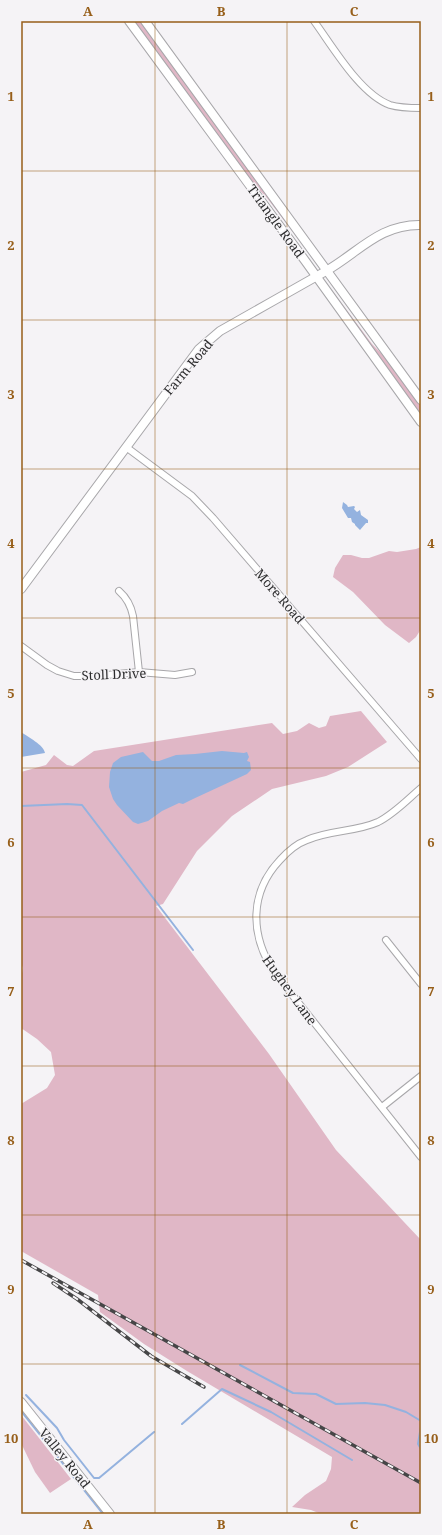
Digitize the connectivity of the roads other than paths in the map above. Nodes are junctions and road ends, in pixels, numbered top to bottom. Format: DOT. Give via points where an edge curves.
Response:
graph roads {
  1 [pos="129,21"];
  2 [pos="145,21"];
  3 [pos="314,21"];
  4 [pos="421,108"];
  5 [pos="421,225"];
  6 [pos="328,270"];
  7 [pos="316,276"];
  8 [pos="421,400"];
  9 [pos="421,422"];
  10 [pos="126,448"];
  11 [pos="21,589"];
  12 [pos="119,591"];
  13 [pos="21,646"];
  14 [pos="139,672"];
  15 [pos="192,672"];
  16 [pos="421,759"];
  17 [pos="421,788"];
  18 [pos="386,940"];
  19 [pos="421,984"];
  20 [pos="421,1076"];
  21 [pos="382,1108"];
  22 [pos="421,1157"];
  23 [pos="21,1402"];
  24 [pos="110,1514"];
  1 -- 7 [label="street, Triangle Road"];
  2 -- 6 [label="street, Triangle Road"];
  3 -- 4 [label="street" via="371,94 390,105"];
  5 -- 6 [label="street, Farm Road" via="403,226 380,234"];
  6 -- 7 [label="street, Farm Road"];
  6 -- 8 [label="street, Triangle Road"];
  7 -- 9 [label="street, Triangle Road"];
  7 -- 10 [label="street, Farm Road" via="211,338 199,349"];
  10 -- 11 [label="street, Farm Road"];
  10 -- 16 [label="street, More Road" via="192,496 213,518"];
  12 -- 14 [label="street" via="131,607"];
  13 -- 14 [label="street, Stoll Drive" via="47,665 74,676"];
  14 -- 15 [label="street, Stoll Drive" via="175,675"];
  17 -- 21 [label="street, Hughey Lane" via="393,812 376,822 315,837 296,845 287,852 265,880 257,909 258,939 270,967"];
  18 -- 19 [label="street"];
  20 -- 21 [label="street"];
  21 -- 22 [label="street, Hughey Lane"];
  23 -- 24 [label="street, Valley Road"];
}
